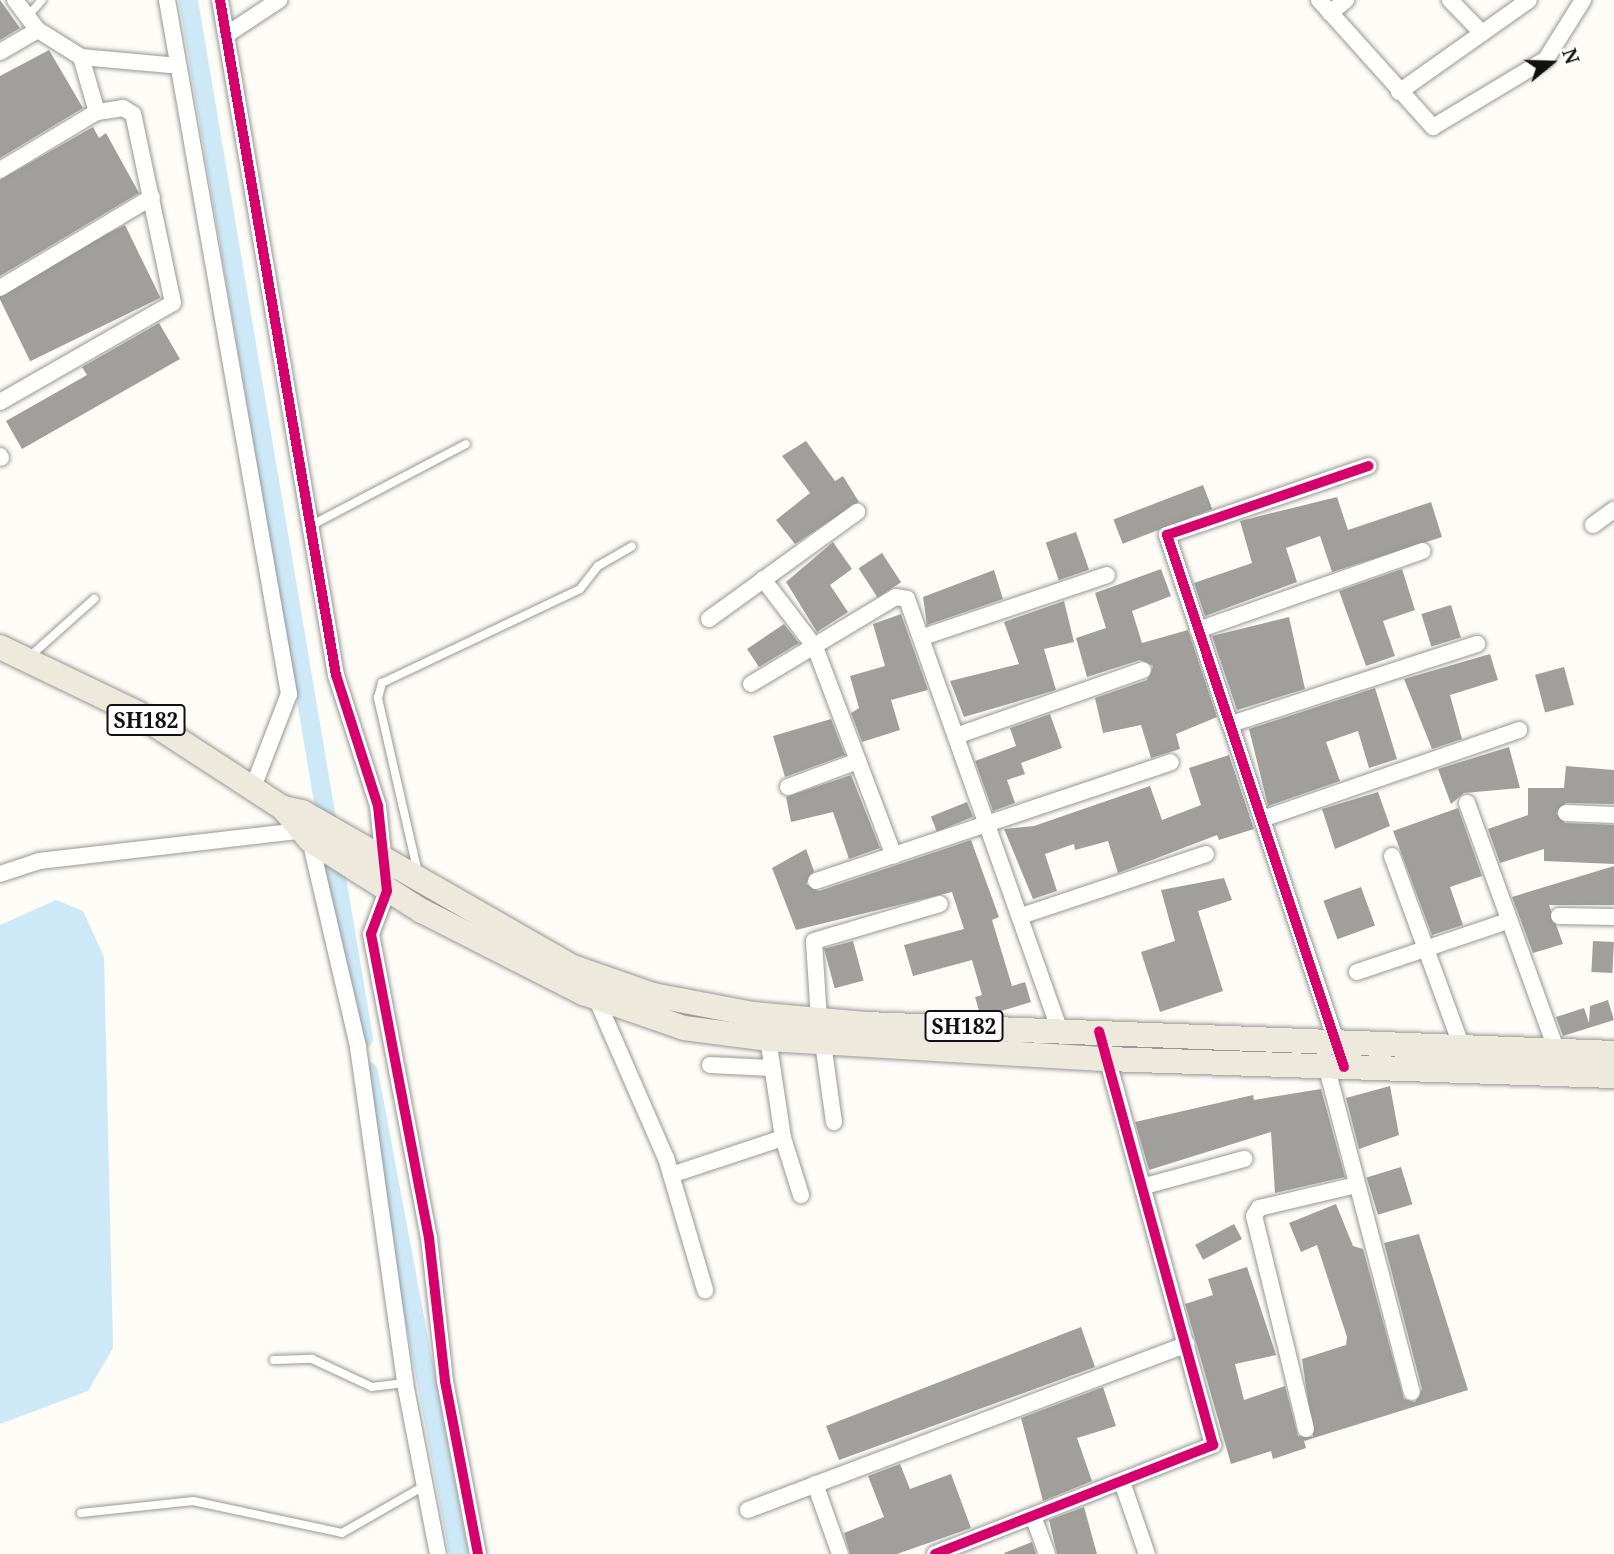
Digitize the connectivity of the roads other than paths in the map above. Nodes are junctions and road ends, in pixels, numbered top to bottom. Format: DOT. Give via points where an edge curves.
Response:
graph roads {
  1 [pos="15,0"];
  2 [pos="42,0"];
  3 [pos="167,0"];
  4 [pos="220,0"];
  5 [pos="279,0"];
  6 [pos="1319,0"];
  7 [pos="1346,0"];
  8 [pos="1450,0"];
  9 [pos="1529,0"];
  10 [pos="1583,0"];
  11 [pos="1330,13"];
  12 [pos="27,18"];
  13 [pos="38,30"];
  14 [pos="1482,33"];
  15 [pos="226,35"];
  16 [pos="0,52"];
  17 [pos="80,57"];
  18 [pos="179,66"];
  19 [pos="1399,92"];
  20 [pos="97,112"];
  21 [pos="0,170"];
  22 [pos="152,197"];
  23 [pos="0,288"];
  24 [pos="0,402"];
  25 [pos="466,444"];
  26 [pos="1368,466"];
  27 [pos="1614,510"];
  28 [pos="857,512"];
  29 [pos="1593,525"];
  30 [pos="310,526"];
  31 [pos="632,547"];
  32 [pos="1422,551"];
  33 [pos="1107,575"];
  34 [pos="764,579"];
  35 [pos="94,599"];
  36 [pos="709,619"];
  37 [pos="1198,630"];
  38 [pos="923,637"];
  39 [pos="1477,644"];
  40 [pos="0,647"];
  41 [pos="814,647"];
  42 [pos="26,660"];
  43 [pos="1143,670"];
  44 [pos="751,684"];
  45 [pos="1231,724"];
  46 [pos="1519,730"];
  47 [pos="956,736"];
  48 [pos="858,761"];
  49 [pos="1171,762"];
  50 [pos="788,787"];
  51 [pos="252,790"];
  52 [pos="1467,803"];
  53 [pos="1566,813"];
  54 [pos="1614,815"];
  55 [pos="1265,818"];
  56 [pos="989,825"];
  57 [pos="311,835"];
  58 [pos="1206,854"];
  59 [pos="894,856"];
  60 [pos="1392,856"];
  61 [pos="384,861"];
  62 [pos="0,874"];
  63 [pos="816,881"];
  64 [pos="421,886"];
  65 [pos="387,891"];
  66 [pos="940,904"];
  67 [pos="1021,916"];
  68 [pos="1559,916"];
  69 [pos="1614,917"];
  70 [pos="1506,922"];
  71 [pos="1425,949"];
  72 [pos="1357,972"];
  73 [pos="596,998"];
  74 [pos="628,998"];
  75 [pos="766,1027"];
  76 [pos="1059,1029"];
  77 [pos="821,1031"];
  78 [pos="1099,1031"];
  79 [pos="1462,1047"];
  80 [pos="1614,1053"];
  81 [pos="1107,1059"];
  82 [pos="1336,1059"];
  83 [pos="1560,1061"];
  84 [pos="710,1065"];
  85 [pos="770,1068"];
  86 [pos="1614,1076"];
  87 [pos="834,1122"];
  88 [pos="783,1138"];
  89 [pos="1244,1159"];
  90 [pos="671,1175"];
  91 [pos="1356,1185"];
  92 [pos="1145,1186"];
  93 [pos="801,1195"];
  94 [pos="705,1290"];
  95 [pos="1187,1344"];
  96 [pos="274,1360"];
  97 [pos="405,1384"];
  98 [pos="1412,1392"];
  99 [pos="1306,1429"];
  100 [pos="1122,1482"];
  101 [pos="815,1484"];
  102 [pos="424,1486"];
  103 [pos="748,1510"];
  104 [pos="81,1513"];
  105 [pos="1033,1516"];
  106 [pos="939,1553"];
  107 [pos="438,1554"];
  108 [pos="478,1554"];
  109 [pos="840,1554"];
  110 [pos="1048,1554"];
  111 [pos="1147,1554"];
  1 -- 12 [label="street"];
  2 -- 12 [label="lane"];
  3 -- 18 [label="street"];
  4 -- 15 [label="street"];
  5 -- 15 [label="street"];
  6 -- 11 [label="street"];
  7 -- 11 [label="street"];
  8 -- 14 [label="street"];
  9 -- 14 [label="street"];
  10 -- 19 [label="street" via="1552,53 1442,125 1426,123"];
  11 -- 19 [label="street"];
  12 -- 13 [label="street"];
  13 -- 16 [label="street"];
  13 -- 17 [label="street"];
  14 -- 19 [label="street"];
  15 -- 30 [label="street"];
  17 -- 18 [label="street"];
  17 -- 20 [label="street"];
  18 -- 51 [label="street" via="289,694"];
  20 -- 21 [label="street"];
  20 -- 22 [label="street" via="130,108"];
  22 -- 23 [label="street"];
  22 -- 24 [label="street" via="170,309"];
  25 -- 30 [label="lane"];
  26 -- 37 [label="street" via="1167,535"];
  27 -- 29 [label="street"];
  28 -- 34 [label="street"];
  30 -- 61 [label="street" via="336,675 374,791"];
  31 -- 64 [label="lane" via="597,566 580,589 377,690"];
  32 -- 37 [label="street"];
  33 -- 38 [label="street"];
  34 -- 36 [label="street"];
  34 -- 41 [label="street"];
  35 -- 42 [label="lane"];
  37 -- 45 [label="street"];
  38 -- 41 [label="street" via="902,595"];
  38 -- 47 [label="street"];
  39 -- 45 [label="street"];
  40 -- 42 [label="main road, SH182"];
  41 -- 44 [label="street"];
  41 -- 48 [label="street"];
  42 -- 51 [label="main road, SH182" via="136,713"];
  43 -- 47 [label="street"];
  45 -- 55 [label="street"];
  46 -- 55 [label="street"];
  47 -- 56 [label="street"];
  48 -- 50 [label="street"];
  48 -- 59 [label="street"];
  49 -- 56 [label="street"];
  51 -- 57 [label="main road, SH182" via="283,808"];
  52 -- 70 [label="street"];
  53 -- 54 [label="street"];
  55 -- 82 [label="street"];
  56 -- 59 [label="street"];
  56 -- 67 [label="street"];
  57 -- 61 [label="main road, SH182" via="353,842"];
  57 -- 62 [label="street" via="39,861"];
  57 -- 65 [label="main road, SH182"];
  57 -- 97 [label="street" via="358,1047"];
  58 -- 67 [label="street"];
  59 -- 63 [label="street"];
  60 -- 71 [label="street"];
  61 -- 64 [label="main road, SH182"];
  61 -- 65 [label="street"];
  64 -- 74 [label="main road, SH182"];
  65 -- 73 [label="main road, SH182"];
  65 -- 108 [label="street" via="371,934 429,1238 445,1381"];
  66 -- 77 [label="street" via="814,941"];
  67 -- 76 [label="street"];
  68 -- 69 [label="street"];
  70 -- 71 [label="street"];
  70 -- 83 [label="street"];
  71 -- 72 [label="street"];
  71 -- 79 [label="street"];
  73 -- 74 [label="main road, SH182"];
  73 -- 90 [label="street"];
  74 -- 75 [label="main road, SH182" via="684,1028"];
  75 -- 77 [label="main road, SH182"];
  75 -- 85 [label="street"];
  76 -- 77 [label="main road, SH182"];
  76 -- 78 [label="main road, SH182"];
  77 -- 81 [label="main road, SH182"];
  77 -- 87 [label="street"];
  78 -- 81 [label="street"];
  78 -- 82 [label="main road, SH182"];
  79 -- 82 [label="main road, SH182"];
  79 -- 83 [label="main road, SH182"];
  80 -- 83 [label="main road, SH182"];
  81 -- 82 [label="main road, SH182"];
  81 -- 92 [label="street"];
  82 -- 83 [label="main road, SH182"];
  82 -- 91 [label="street"];
  83 -- 86 [label="main road, SH182"];
  84 -- 85 [label="street"];
  85 -- 88 [label="street"];
  88 -- 90 [label="street"];
  88 -- 93 [label="street"];
  89 -- 92 [label="street"];
  90 -- 94 [label="street"];
  91 -- 98 [label="street"];
  91 -- 99 [label="street" via="1259,1208 1254,1216"];
  92 -- 95 [label="street"];
  95 -- 100 [label="street" via="1213,1446"];
  95 -- 101 [label="street"];
  96 -- 97 [label="lane" via="312,1359 372,1387"];
  97 -- 102 [label="street"];
  100 -- 105 [label="street"];
  100 -- 111 [label="street"];
  101 -- 103 [label="street"];
  101 -- 109 [label="street"];
  102 -- 104 [label="lane" via="342,1533 193,1501"];
  102 -- 107 [label="street"];
  105 -- 106 [label="street"];
  105 -- 110 [label="street"];
}
